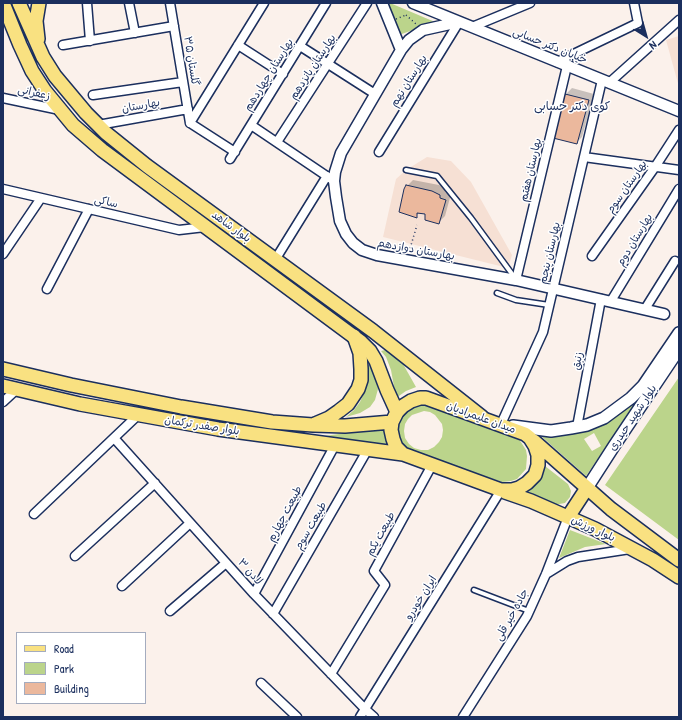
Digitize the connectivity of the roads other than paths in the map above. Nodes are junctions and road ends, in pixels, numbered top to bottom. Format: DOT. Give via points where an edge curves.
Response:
graph roads {
  1 [pos="3,3"];
  2 [pos="19,3"];
  3 [pos="39,3"];
  4 [pos="87,3"];
  5 [pos="130,3"];
  6 [pos="170,3"];
  7 [pos="264,3"];
  8 [pos="326,3"];
  9 [pos="367,3"];
  10 [pos="382,3"];
  11 [pos="413,3"];
  12 [pos="530,3"];
  13 [pos="634,3"];
  14 [pos="679,20"];
  15 [pos="459,22"];
  16 [pos="174,26"];
  17 [pos="472,27"];
  18 [pos="135,33"];
  19 [pos="90,41"];
  20 [pos="63,45"];
  21 [pos="238,45"];
  22 [pos="300,46"];
  23 [pos="400,50"];
  24 [pos="327,64"];
  25 [pos="562,64"];
  26 [pos="48,65"];
  27 [pos="283,74"];
  28 [pos="183,82"];
  29 [pos="605,82"];
  30 [pos="375,94"];
  31 [pos="93,95"];
  32 [pos="3,98"];
  33 [pos="188,109"];
  34 [pos="60,110"];
  35 [pos="679,111"];
  36 [pos="190,123"];
  37 [pos="98,125"];
  38 [pos="251,125"];
  39 [pos="679,130"];
  40 [pos="277,142"];
  41 [pos="235,152"];
  42 [pos="379,152"];
  43 [pos="584,157"];
  44 [pos="230,159"];
  45 [pos="655,167"];
  46 [pos="406,170"];
  47 [pos="679,170"];
  48 [pos="331,179"];
  49 [pos="3,189"];
  50 [pos="679,189"];
  51 [pos="41,198"];
  52 [pos="89,209"];
  53 [pos="205,227"];
  54 [pos="3,254"];
  55 [pos="592,256"];
  56 [pos="275,260"];
  57 [pos="675,261"];
  58 [pos="516,280"];
  59 [pos="553,288"];
  60 [pos="47,289"];
  61 [pos="497,293"];
  62 [pos="606,300"];
  63 [pos="549,305"];
  64 [pos="645,309"];
  65 [pos="664,314"];
  66 [pos="679,333"];
  67 [pos="354,336"];
  68 [pos="679,349"];
  69 [pos="3,369"];
  70 [pos="3,386"];
  71 [pos="16,389"];
  72 [pos="3,402"];
  73 [pos="138,415"];
  74 [pos="394,417"];
  75 [pos="482,417"];
  76 [pos="501,424"];
  77 [pos="311,425"];
  78 [pos="577,427"];
  79 [pos="114,438"];
  80 [pos="530,438"];
  81 [pos="335,445"];
  82 [pos="368,449"];
  83 [pos="403,454"];
  84 [pos="432,465"];
  85 [pos="155,483"];
  86 [pos="587,488"];
  87 [pos="502,490"];
  88 [pos="34,514"];
  89 [pos="568,517"];
  90 [pos="190,523"];
  91 [pos="633,549"];
  92 [pos="74,556"];
  93 [pos="679,560"];
  94 [pos="226,563"];
  95 [pos="546,574"];
  96 [pos="679,577"];
  97 [pos="122,586"];
  98 [pos="474,590"];
  99 [pos="254,594"];
  100 [pos="170,611"];
  101 [pos="529,612"];
  102 [pos="273,614"];
  103 [pos="331,674"];
  104 [pos="261,683"];
  105 [pos="365,709"];
  106 [pos="297,717"];
  107 [pos="360,717"];
  108 [pos="374,717"];
  109 [pos="463,717"];
  1 -- 34 [label="main road, بلوار شاهد" via="32,71"];
  2 -- 26 [label="main road, بلوار شاهد"];
  3 -- 26 [label="main road" via="37,35"];
  4 -- 19 [label="street"];
  5 -- 18 [label="street"];
  6 -- 16 [label="street, گلستان ۳۵"];
  7 -- 21 [label="street"];
  8 -- 22 [label="street, بهارستان چهاردهم"];
  9 -- 24 [label="street, بهارستان پانزدهم"];
  10 -- 23 [label="street"];
  11 -- 15 [label="street, خیابان دکتر حسابی"];
  12 -- 17 [label="street"];
  13 -- 25 [label="street" via="638,23"];
  14 -- 29 [label="street"];
  15 -- 17 [label="street, خیابان دکتر حسابی"];
  15 -- 23 [label="street, بهارستان دوازدهم" via="424,30"];
  15 -- 42 [label="street, بهارستان نهم"];
  16 -- 18 [label="street"];
  16 -- 28 [label="street, گلستان ۳۵"];
  17 -- 25 [label="street, خیابان دکتر حسابی"];
  18 -- 19 [label="street"];
  19 -- 20 [label="street"];
  21 -- 27 [label="street"];
  21 -- 36 [label="street"];
  22 -- 24 [label="street"];
  22 -- 27 [label="street, بهارستان چهاردهم"];
  23 -- 30 [label="street, بهارستان دوازدهم"];
  24 -- 30 [label="street"];
  24 -- 40 [label="street, بهارستان پانزدهم"];
  25 -- 29 [label="street, خیابان دکتر حسابی"];
  25 -- 58 [label="street, بهارستان هفتم"];
  26 -- 37 [label="main road, بلوار شاهد" via="71,97"];
  27 -- 38 [label="street, بهارستان چهاردهم"];
  28 -- 31 [label="street"];
  28 -- 33 [label="street, گلستان ۳۵"];
  29 -- 35 [label="street, خیابان دکتر حسابی"];
  29 -- 43 [label="street, بهارستان پنجم"];
  30 -- 48 [label="street, بهارستان دوازدهم" via="341,153"];
  32 -- 34 [label="street, زعفرانی"];
  33 -- 36 [label="street, گلستان ۳۵"];
  33 -- 37 [label="street, بهارستان"];
  34 -- 53 [label="main road, بلوار شاهد" via="102,150"];
  36 -- 41 [label="street"];
  37 -- 56 [label="main road, بلوار شاهد" via="147,166"];
  38 -- 40 [label="street"];
  38 -- 41 [label="street, بهارستان چهاردهم"];
  39 -- 45 [label="street, بهارستان سوم"];
  40 -- 48 [label="street"];
  41 -- 44 [label="street, بهارستان چهاردهم"];
  43 -- 45 [label="street"];
  43 -- 59 [label="street, بهارستان پنجم"];
  45 -- 47 [label="street"];
  45 -- 55 [label="street, بهارستان سوم"];
  46 -- 58 [label="lane" via="437,176 480,229"];
  48 -- 56 [label="street"];
  48 -- 58 [label="street, بهارستان دوازدهم" via="340,221 346,234 353,243 368,253"];
  49 -- 51 [label="street, ساکی"];
  50 -- 62 [label="street, بهارستان دوم"];
  51 -- 52 [label="street, ساکی"];
  51 -- 54 [label="street"];
  52 -- 53 [label="street, ساکی" via="180,230"];
  52 -- 60 [label="street"];
  53 -- 67 [label="main road, بلوار شاهد"];
  56 -- 75 [label="main road, بلوار شاهد" via="373,331"];
  57 -- 64 [label="street"];
  58 -- 59 [label="street, بهارستان دوازدهم"];
  59 -- 62 [label="street, بهارستان دوازدهم"];
  59 -- 63 [label="street, بهارستان پنجم"];
  61 -- 63 [label="lane" via="516,300"];
  62 -- 64 [label="street, بهارستان دوازدهم"];
  62 -- 78 [label="street, زنبق"];
  63 -- 76 [label="street, بهارستان پنجم" via="543,332"];
  64 -- 65 [label="street, بهارستان دوازدهم"];
  66 -- 78 [label="main road, بلوار شهید حیدری" via="643,386 631,398 604,418"];
  67 -- 74 [label="main road, بلوار شاهد" via="370,351 376,361"];
  67 -- 77 [label="main road" via="360,353 361,369 361,380 355,394 339,411"];
  68 -- 86 [label="main road, بلوار شهید حیدری"];
  69 -- 77 [label="main road, بلوار صفدر ترکمان" via="181,408 272,422"];
  70 -- 71 [label="main road, بلوار صفدر ترکمان"];
  71 -- 72 [label="street"];
  71 -- 73 [label="main road, بلوار صفدر ترکمان"];
  73 -- 79 [label="street"];
  73 -- 81 [label="main road, بلوار صفدر ترکمان"];
  74 -- 75 [label="main road, میدان علیمرادیان" via="411,401 426,398"];
  74 -- 77 [label="main road, بلوار صفدر ترکمان" via="345,426"];
  74 -- 83 [label="main road" via="391,430 396,447"];
  75 -- 76 [label="main road, میدان علیمرادیان"];
  76 -- 78 [label="main road, بلوار شهید حیدری" via="551,431"];
  76 -- 80 [label="main road, میدان علیمرادیان"];
  79 -- 85 [label="street, لادن ۳"];
  79 -- 88 [label="street"];
  80 -- 86 [label="main road, بلوار ورزش"];
  80 -- 87 [label="main road, میدان علیمرادیان" via="538,455 535,475 519,488"];
  81 -- 82 [label="main road, بلوار صفدر ترکمان"];
  81 -- 99 [label="street, طبیعت چهارم"];
  82 -- 83 [label="main road, بلوار صفدر ترکمان"];
  82 -- 102 [label="street, طبیعت سوم"];
  83 -- 84 [label="main road, میدان علیمرادیان"];
  84 -- 87 [label="main road, میدان علیمرادیان"];
  84 -- 103 [label="street, طبیعت یکم" via="374,571 385,585"];
  85 -- 90 [label="street, لادن ۳"];
  85 -- 92 [label="street"];
  86 -- 89 [label="main road"];
  86 -- 93 [label="main road, بلوار ورزش"];
  87 -- 89 [label="main road, بلوار ورزش"];
  87 -- 105 [label="street, ایران خودرو"];
  89 -- 91 [label="main road, بلوار ورزش"];
  89 -- 95 [label="street, جاده خیر قلی"];
  90 -- 94 [label="street, لادن ۳"];
  90 -- 97 [label="street"];
  91 -- 95 [label="street" via="578,557 566,561"];
  91 -- 96 [label="main road, بلوار ورزش"];
  94 -- 99 [label="street, لادن ۳"];
  94 -- 100 [label="street"];
  95 -- 101 [label="street, جاده خیر قلی"];
  98 -- 101 [label="lane"];
  99 -- 102 [label="street, لادن ۳"];
  101 -- 109 [label="street, جاده خیر قلی"];
  102 -- 103 [label="street, لادن ۳"];
  103 -- 105 [label="street, لادن ۳"];
  104 -- 106 [label="street"];
  105 -- 107 [label="street, ایران خودرو"];
  105 -- 108 [label="street, لادن ۳"];
}
